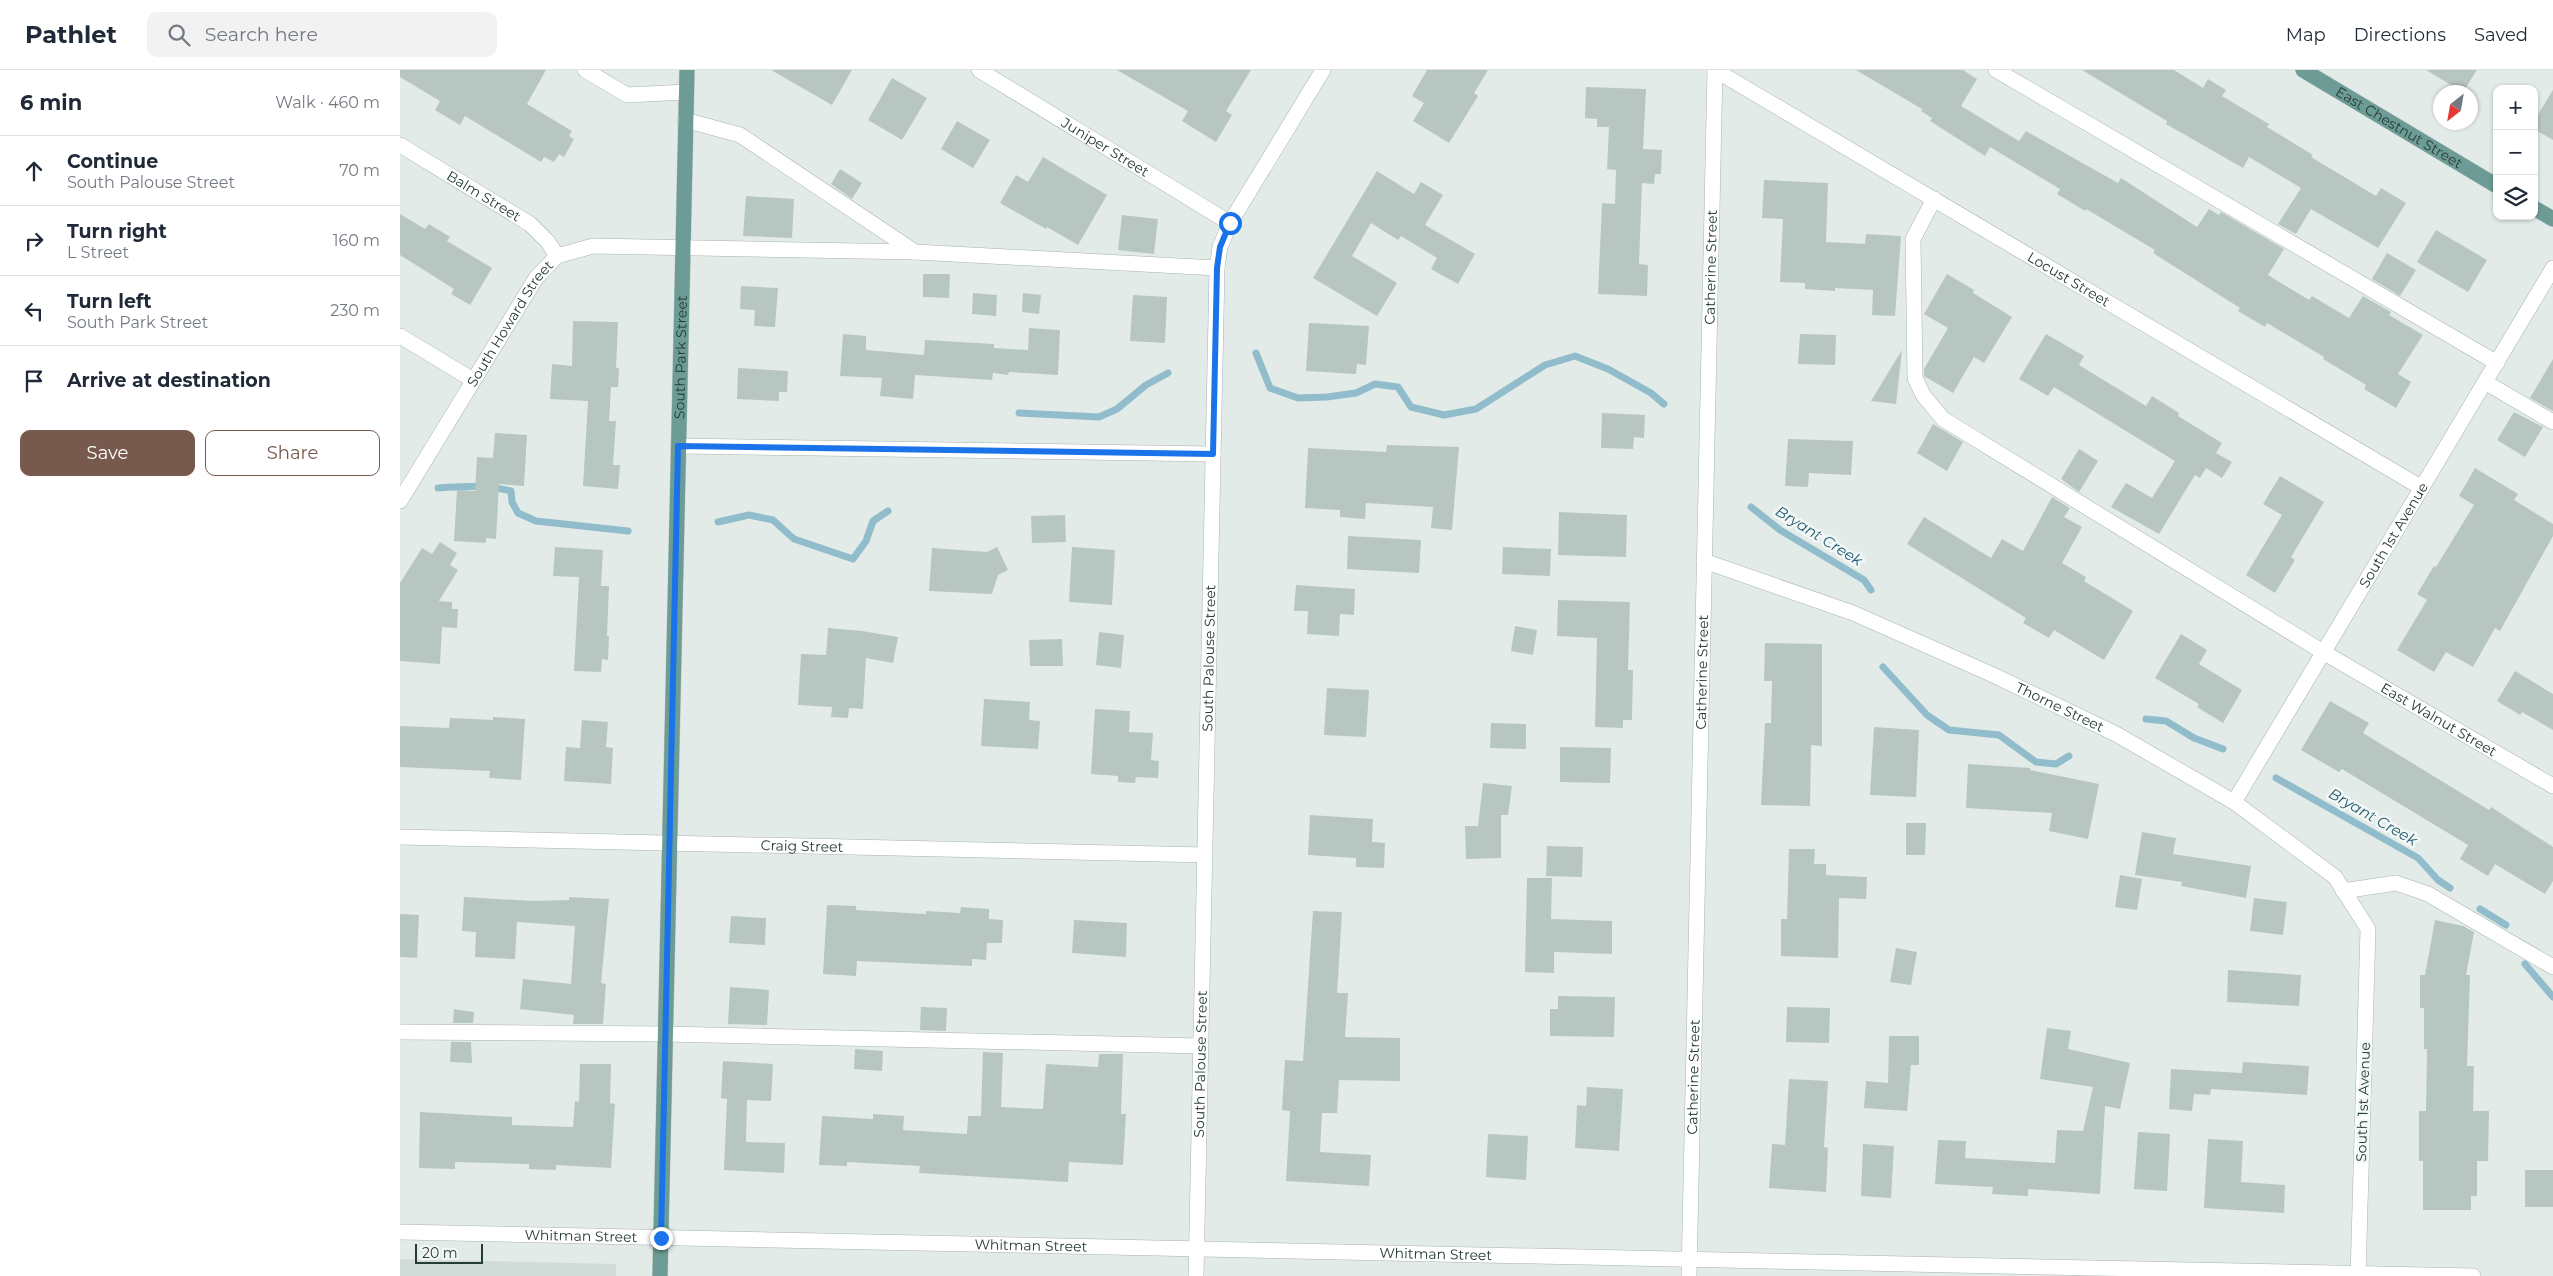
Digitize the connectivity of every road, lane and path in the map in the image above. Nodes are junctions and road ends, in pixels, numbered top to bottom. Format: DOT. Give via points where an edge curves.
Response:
graph roads {
  1 [pos="585,70"];
  2 [pos="687,70"];
  3 [pos="979,70"];
  4 [pos="1715,70"];
  5 [pos="1996,70"];
  6 [pos="2303,70"];
  7 [pos="1318,72"];
  8 [pos="686,92"];
  9 [pos="685,120"];
  10 [pos="400,145"];
  11 [pos="2493,184"];
  12 [pos="1934,199"];
  13 [pos="2538,210"];
  14 [pos="2553,219"];
  15 [pos="1230,223"];
  16 [pos="682,249"];
  17 [pos="915,252"];
  18 [pos="557,256"];
  19 [pos="1217,268"];
  20 [pos="2553,268"];
  21 [pos="400,336"];
  22 [pos="2497,363"];
  23 [pos="473,380"];
  24 [pos="2485,382"];
  25 [pos="2553,422"];
  26 [pos="678,446"];
  27 [pos="1213,454"];
  28 [pos="2422,488"];
  29 [pos="400,501"];
  30 [pos="1704,561"];
  31 [pos="2323,652"];
  32 [pos="2553,786"];
  33 [pos="2234,802"];
  34 [pos="400,837"];
  35 [pos="670,843"];
  36 [pos="1205,855"];
  37 [pos="2344,891"];
  38 [pos="2368,929"];
  39 [pos="2553,967"];
  40 [pos="400,1032"];
  41 [pos="666,1034"];
  42 [pos="1201,1046"];
  43 [pos="400,1232"];
  44 [pos="661,1238"];
  45 [pos="1196,1249"];
  46 [pos="1689,1260"];
  47 [pos="2358,1275"];
  48 [pos="660,1276"];
  49 [pos="1196,1276"];
  50 [pos="1689,1276"];
  51 [pos="2472,1276"];
  1 -- 8 [label="street" via="627,95"];
  2 -- 8 [label="main road, South Park Street"];
  3 -- 15 [label="street, Juniper Street"];
  4 -- 12 [label="street, Locust Street"];
  4 -- 30 [label="street, Catherine Street"];
  5 -- 22 [label="street"];
  6 -- 11 [label="main road, East Chestnut Street"];
  7 -- 15 [label="street, South Palouse Street"];
  8 -- 9 [label="main road, South Park Street"];
  9 -- 16 [label="main road, South Park Street"];
  9 -- 17 [label="street" via="740,136"];
  10 -- 18 [label="street, Balm Street" via="530,224"];
  12 -- 28 [label="street, Locust Street"];
  12 -- 31 [label="street, East Walnut Street" via="1913,239 1915,378 1923,395 1943,419"];
  13 -- 14 [label="main road"];
  15 -- 19 [label="street, South Palouse Street" via="1220,247"];
  16 -- 17 [label="street, South Howard Street"];
  16 -- 18 [label="street, South Howard Street" via="593,246"];
  16 -- 26 [label="main road, South Park Street"];
  17 -- 19 [label="street, South Howard Street"];
  18 -- 23 [label="street, South Howard Street" via="536,278"];
  19 -- 27 [label="street, South Palouse Street"];
  20 -- 22 [label="street, South 1st Avenue"];
  21 -- 23 [label="street"];
  22 -- 24 [label="street, South 1st Avenue"];
  23 -- 29 [label="street, South Howard Street"];
  24 -- 25 [label="street"];
  24 -- 28 [label="street, South 1st Avenue"];
  26 -- 27 [label="street"];
  26 -- 35 [label="main road, South Park Street"];
  27 -- 36 [label="street, South Palouse Street"];
  28 -- 31 [label="street, South 1st Avenue"];
  30 -- 33 [label="street, Thorne Street" via="1853,613 1991,674 2116,734"];
  30 -- 46 [label="street, Catherine Street"];
  31 -- 32 [label="street, East Walnut Street"];
  31 -- 33 [label="street, South 1st Avenue"];
  33 -- 37 [label="street, Thorne Street" via="2335,877"];
  34 -- 35 [label="street, Craig Street"];
  35 -- 36 [label="street, Craig Street"];
  35 -- 41 [label="main road, South Park Street"];
  36 -- 42 [label="street, South Palouse Street"];
  37 -- 38 [label="street, Thorne Street"];
  37 -- 39 [label="street" via="2396,884 2428,894"];
  38 -- 47 [label="street, South 1st Avenue"];
  40 -- 41 [label="street"];
  41 -- 42 [label="street"];
  41 -- 44 [label="main road, South Park Street"];
  42 -- 45 [label="street, South Palouse Street"];
  43 -- 44 [label="street, Whitman Street"];
  44 -- 45 [label="street, Whitman Street"];
  44 -- 48 [label="main road, South Park Street"];
  45 -- 46 [label="street, Whitman Street"];
  45 -- 49 [label="street, South Palouse Street"];
  46 -- 47 [label="street, Whitman Street"];
  46 -- 50 [label="street, Catherine Street"];
  47 -- 51 [label="street, Whitman Street"];
}
